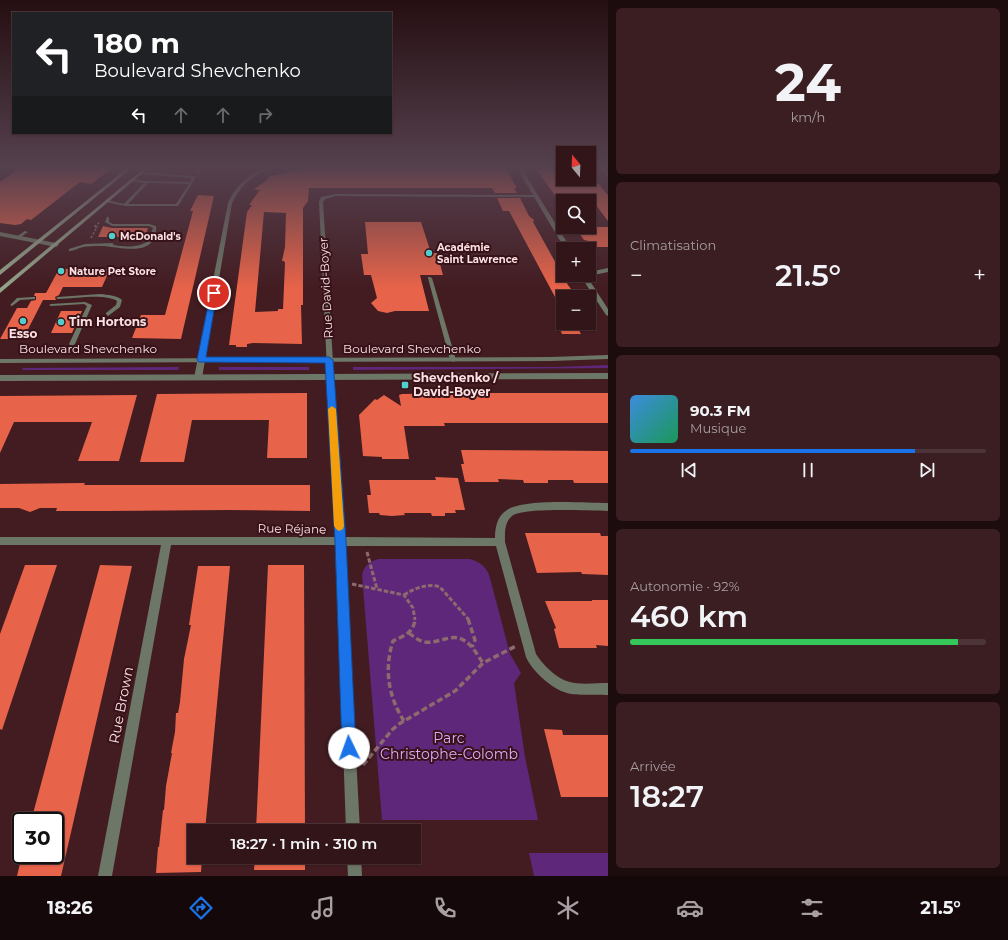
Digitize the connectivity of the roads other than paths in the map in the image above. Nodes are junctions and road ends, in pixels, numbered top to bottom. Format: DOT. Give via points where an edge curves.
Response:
graph roads {
  1 [pos="81,207"];
  2 [pos="100,207"];
  3 [pos="229,207"];
  4 [pos="321,207"];
  5 [pos="543,207"];
  6 [pos="108,218"];
  7 [pos="26,232"];
  8 [pos="0,234"];
  9 [pos="17,238"];
  10 [pos="38,242"];
  11 [pos="564,242"];
  12 [pos="56,245"];
  13 [pos="70,250"];
  14 [pos="608,270"];
  15 [pos="0,273"];
  16 [pos="596,273"];
  17 [pos="430,278"];
  18 [pos="588,282"];
  19 [pos="0,291"];
  20 [pos="33,298"];
  21 [pos="58,298"];
  22 [pos="12,305"];
  23 [pos="51,305"];
  24 [pos="108,314"];
  25 [pos="608,314"];
  26 [pos="72,344"];
  27 [pos="608,357"];
  28 [pos="0,360"];
  29 [pos="201,360"];
  30 [pos="329,360"];
  31 [pos="453,360"];
  32 [pos="608,376"];
  33 [pos="0,378"];
  34 [pos="198,378"];
  35 [pos="330,378"];
  36 [pos="608,507"];
  37 [pos="167,540"];
  38 [pos="0,541"];
  39 [pos="340,541"];
  40 [pos="500,542"];
  41 [pos="608,689"];
  42 [pos="353,824"];
  43 [pos="354,864"];
  44 [pos="105,876"];
  45 [pos="355,876"];
  1 -- 10 [label="main road"];
  2 -- 12 [label="main road"];
  3 -- 29 [label="street"];
  4 -- 30 [label="street, Rue David-Boyer"];
  5 -- 11 [label="street"];
  6 -- 13 [label="lane" via="107,222 112,225 154,226 149,242 138,247 129,243 115,243 85,245"];
  7 -- 9 [label="lane"];
  8 -- 9 [label="street"];
  9 -- 10 [label="street"];
  10 -- 12 [label="street"];
  10 -- 15 [label="main road"];
  12 -- 19 [label="main road"];
  14 -- 16 [label="street"];
  17 -- 31 [label="lane"];
  18 -- 25 [label="street"];
  20 -- 22 [label="lane" via="19,299"];
  21 -- 24 [label="lane" via="119,298 118,306"];
  23 -- 26 [label="lane" via="90,305"];
  27 -- 31 [label="street, Boulevard Shevchenko"];
  28 -- 29 [label="street, Boulevard Shevchenko"];
  29 -- 30 [label="street, Boulevard Shevchenko"];
  29 -- 34 [label="street"];
  30 -- 31 [label="street, Boulevard Shevchenko"];
  30 -- 35 [label="street, Rue David-Boyer"];
  32 -- 35 [label="street"];
  33 -- 34 [label="street"];
  34 -- 35 [label="street"];
  35 -- 39 [label="street, Rue David-Boyer"];
  36 -- 40 [label="street" via="524,507 514,510 501,522 498,532"];
  37 -- 38 [label="street, Rue Réjane"];
  37 -- 39 [label="street, Rue Réjane"];
  37 -- 44 [label="street, Rue Brown"];
  39 -- 40 [label="street, Rue Réjane"];
  39 -- 42 [label="street, Rue David-Boyer"];
  40 -- 41 [label="street" via="526,642 538,667 558,684 568,688"];
  43 -- 45 [label="street"];
}
